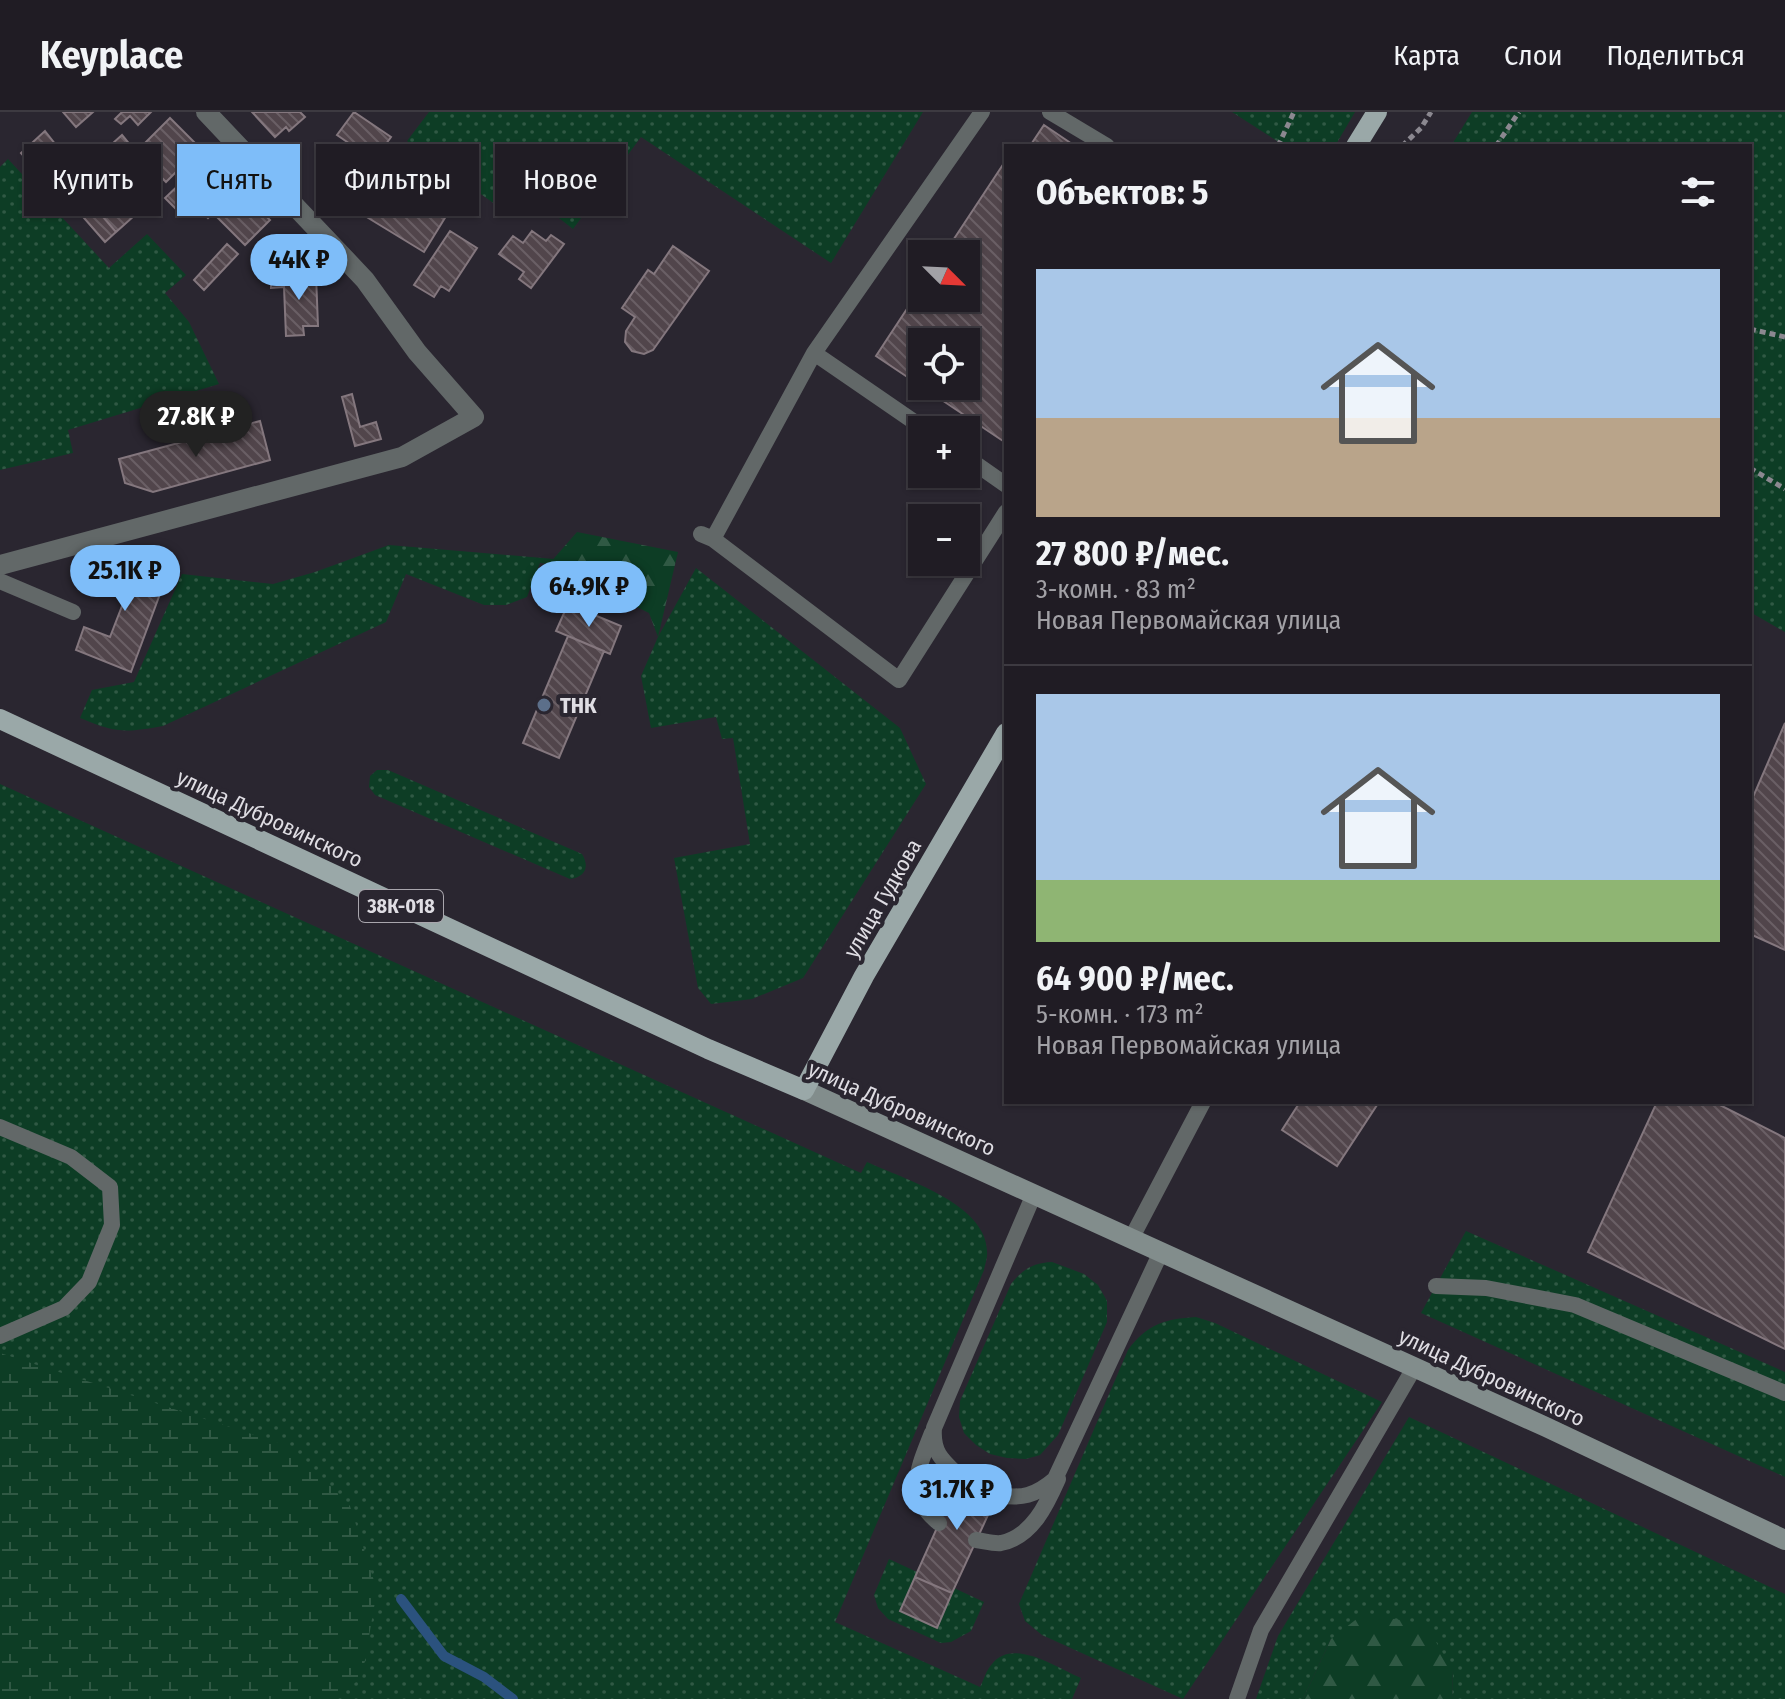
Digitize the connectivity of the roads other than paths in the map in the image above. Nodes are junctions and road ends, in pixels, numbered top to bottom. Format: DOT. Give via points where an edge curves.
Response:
graph roads {
  1 [pos="206,112"];
  2 [pos="982,112"];
  3 [pos="1050,112"];
  4 [pos="1377,112"];
  5 [pos="1104,144"];
  6 [pos="1357,144"];
  7 [pos="814,353"];
  8 [pos="908,418"];
  9 [pos="980,467"];
  10 [pos="1004,484"];
  11 [pos="1004,515"];
  12 [pos="0,565"];
  13 [pos="0,581"];
  14 [pos="73,612"];
  15 [pos="0,719"];
  16 [pos="1004,736"];
  17 [pos="804,1090"];
  18 [pos="1202,1104"];
  19 [pos="0,1127"];
  20 [pos="1034,1194"];
  21 [pos="1131,1239"];
  22 [pos="1161,1252"];
  23 [pos="1436,1286"];
  24 [pos="0,1336"];
  25 [pos="1414,1368"];
  26 [pos="1785,1393"];
  27 [pos="934,1428"];
  28 [pos="1065,1461"];
  29 [pos="960,1477"];
  30 [pos="997,1495"];
  31 [pos="939,1523"];
  32 [pos="976,1540"];
  33 [pos="1785,1540"];
  34 [pos="1237,1699"];
  1 -- 12 [label="street" via="365,280 417,352 474,417 402,457"];
  2 -- 7 [label="lane"];
  3 -- 5 [label="lane"];
  4 -- 6 [label="main road"];
  7 -- 8 [label="lane"];
  7 -- 11 [label="lane" via="707,536 899,680"];
  9 -- 10 [label="lane"];
  13 -- 14 [label="lane"];
  15 -- 17 [label="main road, улица Дубровинского / 38К-018"];
  16 -- 17 [label="main road, улица Гудкова"];
  17 -- 20 [label="main road, улица Дубровинского / 38К-018"];
  18 -- 21 [label="lane"];
  19 -- 24 [label="lane" via="71,1157 110,1187 112,1225 89,1282 64,1308"];
  20 -- 21 [label="main road, улица Дубровинского / 38К-018"];
  20 -- 27 [label="lane"];
  21 -- 22 [label="main road, улица Дубровинского / 38К-018"];
  22 -- 25 [label="main road, улица Дубровинского / 38К-018"];
  22 -- 28 [label="lane"];
  23 -- 26 [label="lane" via="1486,1288 1575,1305"];
  25 -- 33 [label="main road, улица Дубровинского / 38К-018"];
  25 -- 34 [label="lane" via="1261,1630"];
  27 -- 29 [label="lane" via="933,1444"];
  27 -- 31 [label="lane" via="915,1484 920,1502"];
  28 -- 30 [label="lane" via="1042,1490 1018,1498"];
  28 -- 32 [label="lane" via="1047,1503 1022,1535 1000,1543"];
}
